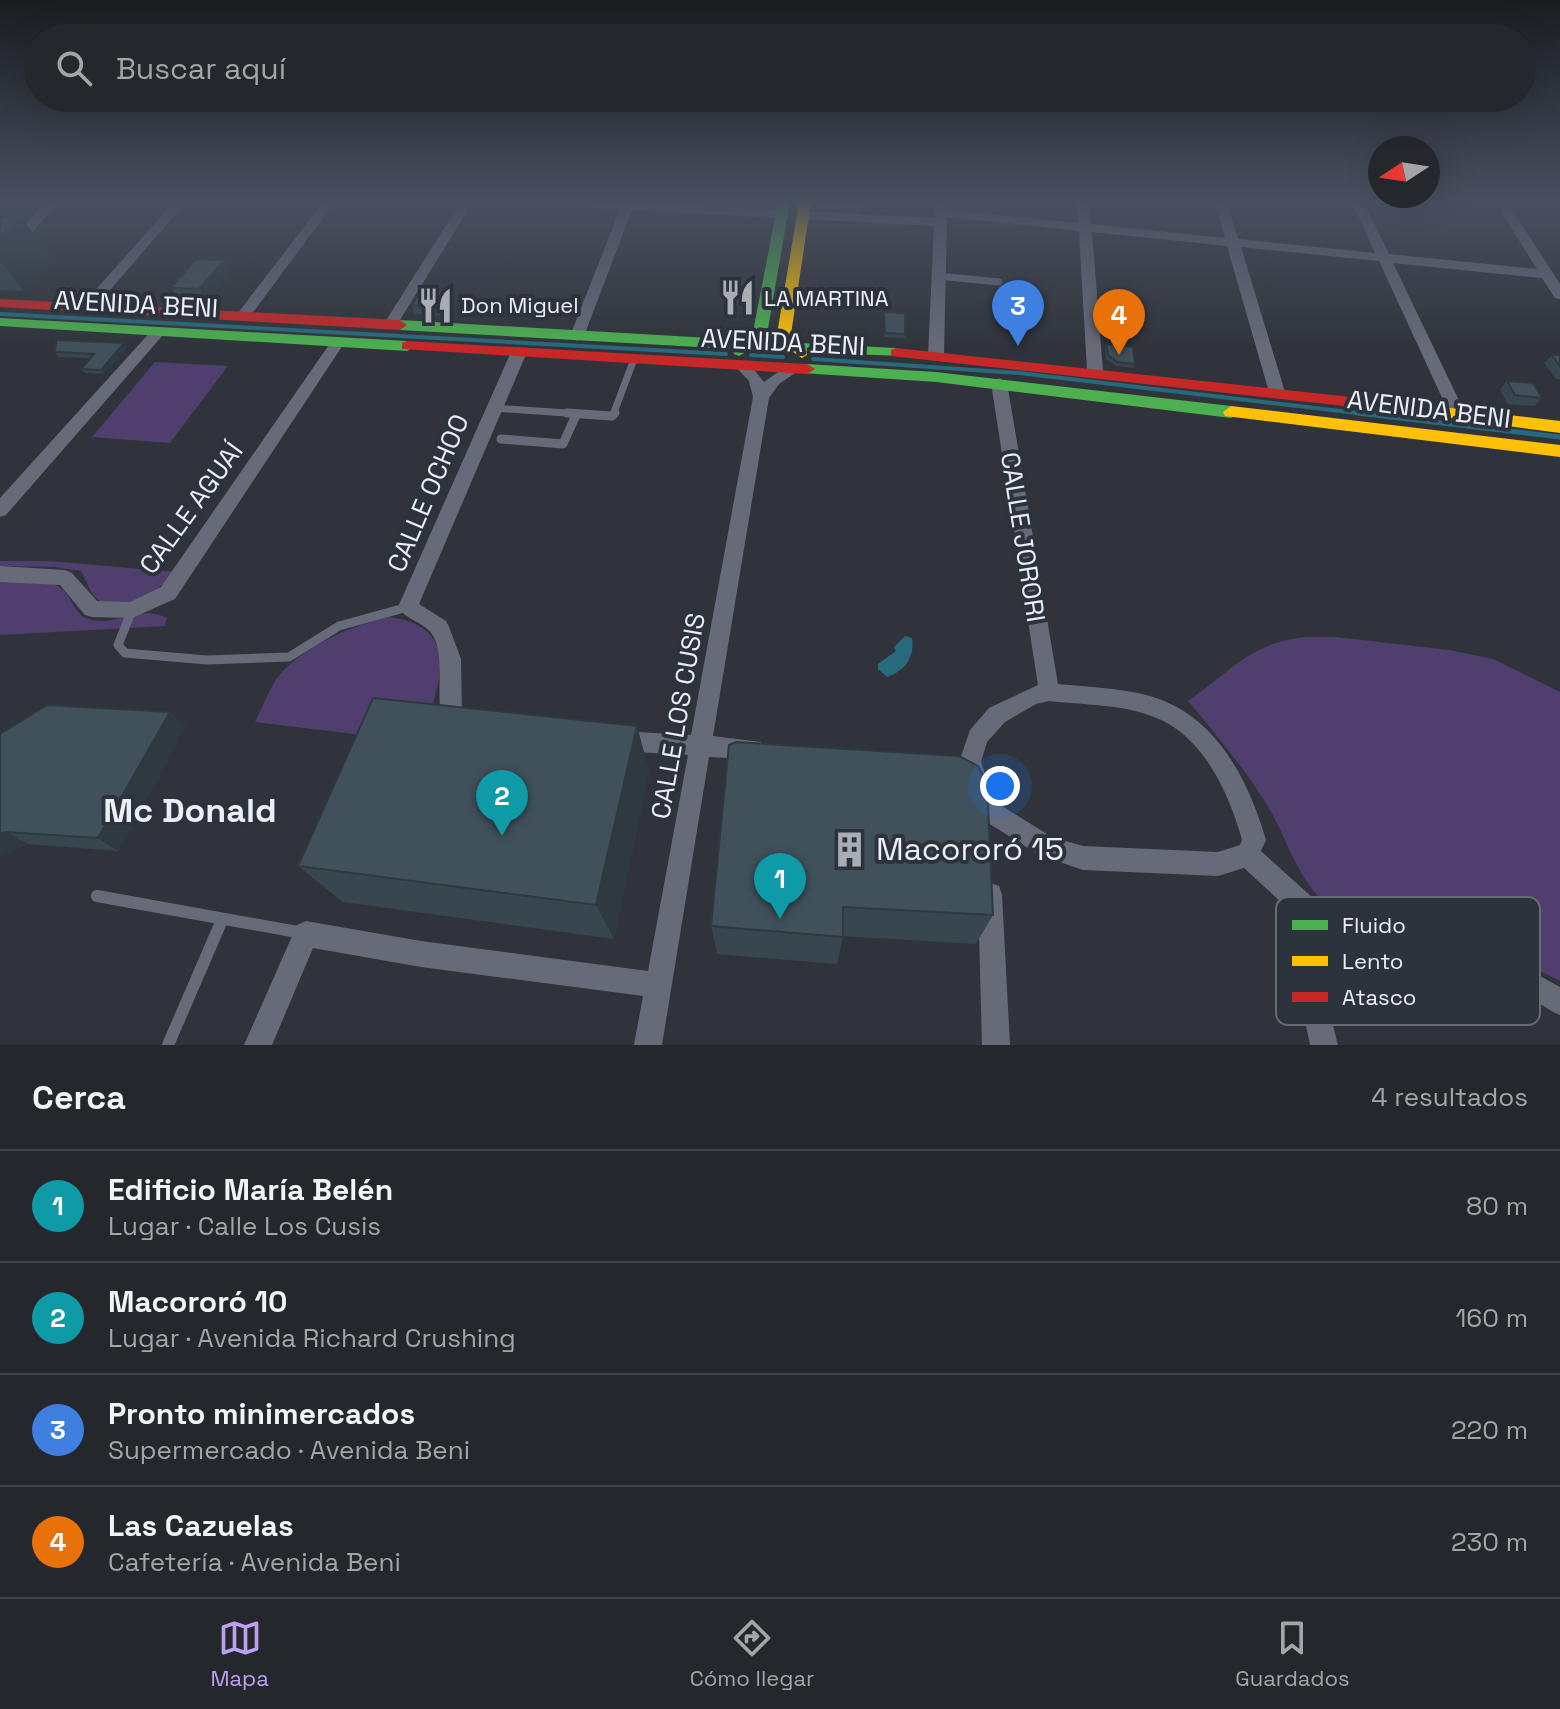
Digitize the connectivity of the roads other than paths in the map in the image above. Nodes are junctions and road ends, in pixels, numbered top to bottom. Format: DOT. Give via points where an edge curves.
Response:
graph roads {
  1 [pos="137,251"];
  2 [pos="292,251"];
  3 [pos="436,251"];
  4 [pos="610,251"];
  5 [pos="775,251"];
  6 [pos="797,251"];
  7 [pos="939,251"];
  8 [pos="1086,251"];
  9 [pos="1235,251"];
  10 [pos="1317,251"];
  11 [pos="1381,251"];
  12 [pos="1531,251"];
  13 [pos="1384,257"];
  14 [pos="1546,274"];
  15 [pos="938,276"];
  16 [pos="999,282"];
  17 [pos="1560,295"];
  18 [pos="0,303"];
  19 [pos="87,308"];
  20 [pos="243,316"];
  21 [pos="0,322"];
  22 [pos="761,324"];
  23 [pos="390,325"];
  24 [pos="786,325"];
  25 [pos="158,332"];
  26 [pos="577,336"];
  27 [pos="338,342"];
  28 [pos="745,345"];
  29 [pos="797,348"];
  30 [pos="519,352"];
  31 [pos="936,355"];
  32 [pos="634,359"];
  33 [pos="743,366"];
  34 [pos="793,369"];
  35 [pos="1095,371"];
  36 [pos="999,383"];
  37 [pos="1277,392"];
  38 [pos="761,397"];
  39 [pos="493,408"];
  40 [pos="576,415"];
  41 [pos="1458,415"];
  42 [pos="1560,427"];
  43 [pos="501,439"];
  44 [pos="1560,451"];
  45 [pos="0,510"];
  46 [pos="0,574"];
  47 [pos="408,607"];
  48 [pos="132,610"];
  49 [pos="1049,692"];
  50 [pos="472,732"];
  51 [pos="590,740"];
  52 [pos="701,746"];
  53 [pos="780,751"];
  54 [pos="985,808"];
  55 [pos="987,839"];
  56 [pos="1248,855"];
  57 [pos="989,869"];
  58 [pos="97,896"];
  59 [pos="1293,897"];
  60 [pos="222,920"];
  61 [pos="306,934"];
  62 [pos="659,985"];
  63 [pos="1540,990"];
  64 [pos="1560,1002"];
  65 [pos="1319,1025"];
  66 [pos="168,1045"];
  67 [pos="258,1045"];
  68 [pos="648,1045"];
  69 [pos="996,1045"];
  70 [pos="1324,1045"];
  1 -- 19 [label="street"];
  2 -- 20 [label="street"];
  3 -- 23 [label="street"];
  4 -- 26 [label="street"];
  5 -- 22 [label="street"];
  6 -- 24 [label="street"];
  7 -- 15 [label="street"];
  8 -- 35 [label="street"];
  9 -- 37 [label="street"];
  10 -- 13 [label="street"];
  11 -- 13 [label="street"];
  12 -- 14 [label="street"];
  13 -- 14 [label="street"];
  13 -- 41 [label="street"];
  14 -- 17 [label="street"];
  15 -- 16 [label="lane"];
  15 -- 31 [label="street"];
  18 -- 19 [label="street, AVENIDA BENI"];
  19 -- 20 [label="street, AVENIDA BENI"];
  20 -- 23 [label="street, AVENIDA BENI"];
  21 -- 25 [label="street, AVENIDA BENI"];
  22 -- 24 [label="street"];
  22 -- 28 [label="street" via="760,334"];
  23 -- 26 [label="street, AVENIDA BENI"];
  24 -- 29 [label="street" via="786,339"];
  25 -- 27 [label="street, AVENIDA BENI"];
  25 -- 45 [label="street"];
  26 -- 28 [label="street, AVENIDA BENI"];
  27 -- 30 [label="street, AVENIDA BENI"];
  27 -- 48 [label="street, CALLE AGUAÍ" via="168,593"];
  28 -- 29 [label="street, AVENIDA BENI"];
  28 -- 33 [label="street" via="738,355"];
  29 -- 31 [label="street, AVENIDA BENI"];
  29 -- 34 [label="street" via="804,359"];
  30 -- 32 [label="street, AVENIDA BENI"];
  30 -- 39 [label="street, CALLE OCHOO"];
  31 -- 35 [label="street, AVENIDA BENI"];
  32 -- 33 [label="street, AVENIDA BENI"];
  32 -- 40 [label="lane" via="615,414"];
  33 -- 34 [label="street, AVENIDA BENI"];
  33 -- 38 [label="street" via="756,379"];
  34 -- 36 [label="street, AVENIDA BENI"];
  34 -- 38 [label="street" via="774,380"];
  35 -- 37 [label="street, AVENIDA BENI"];
  36 -- 44 [label="street, AVENIDA BENI"];
  36 -- 49 [label="street, CALLE JORORI"];
  37 -- 41 [label="street, AVENIDA BENI"];
  38 -- 52 [label="street, CALLE LOS CUSIS"];
  39 -- 40 [label="lane"];
  39 -- 47 [label="street, CALLE OCHOO"];
  40 -- 43 [label="lane" via="563,444"];
  41 -- 42 [label="street, AVENIDA BENI"];
  46 -- 48 [label="street, CALLE AGUAÍ" via="65,578 92,609"];
  47 -- 48 [label="lane" via="370,615 329,631 302,651 267,660 124,653 118,645"];
  47 -- 50 [label="street, CALLE OCHOO" via="439,627 451,659 451,719"];
  49 -- 54 [label="street" via="997,715 962,761"];
  49 -- 56 [label="street" via="1144,705 1180,721 1223,768 1238,793 1254,840"];
  51 -- 52 [label="street"];
  52 -- 53 [label="street"];
  52 -- 62 [label="street, CALLE LOS CUSIS"];
  54 -- 55 [label="street"];
  54 -- 56 [label="street" via="1047,847 1083,858 1218,864"];
  56 -- 59 [label="street"];
  57 -- 69 [label="street"];
  58 -- 60 [label="lane"];
  60 -- 61 [label="lane"];
  60 -- 66 [label="lane"];
  61 -- 62 [label="street"];
  61 -- 67 [label="street"];
  62 -- 68 [label="street, CALLE LOS CUSIS"];
  63 -- 64 [label="street"];
  65 -- 70 [label="street"];
}
